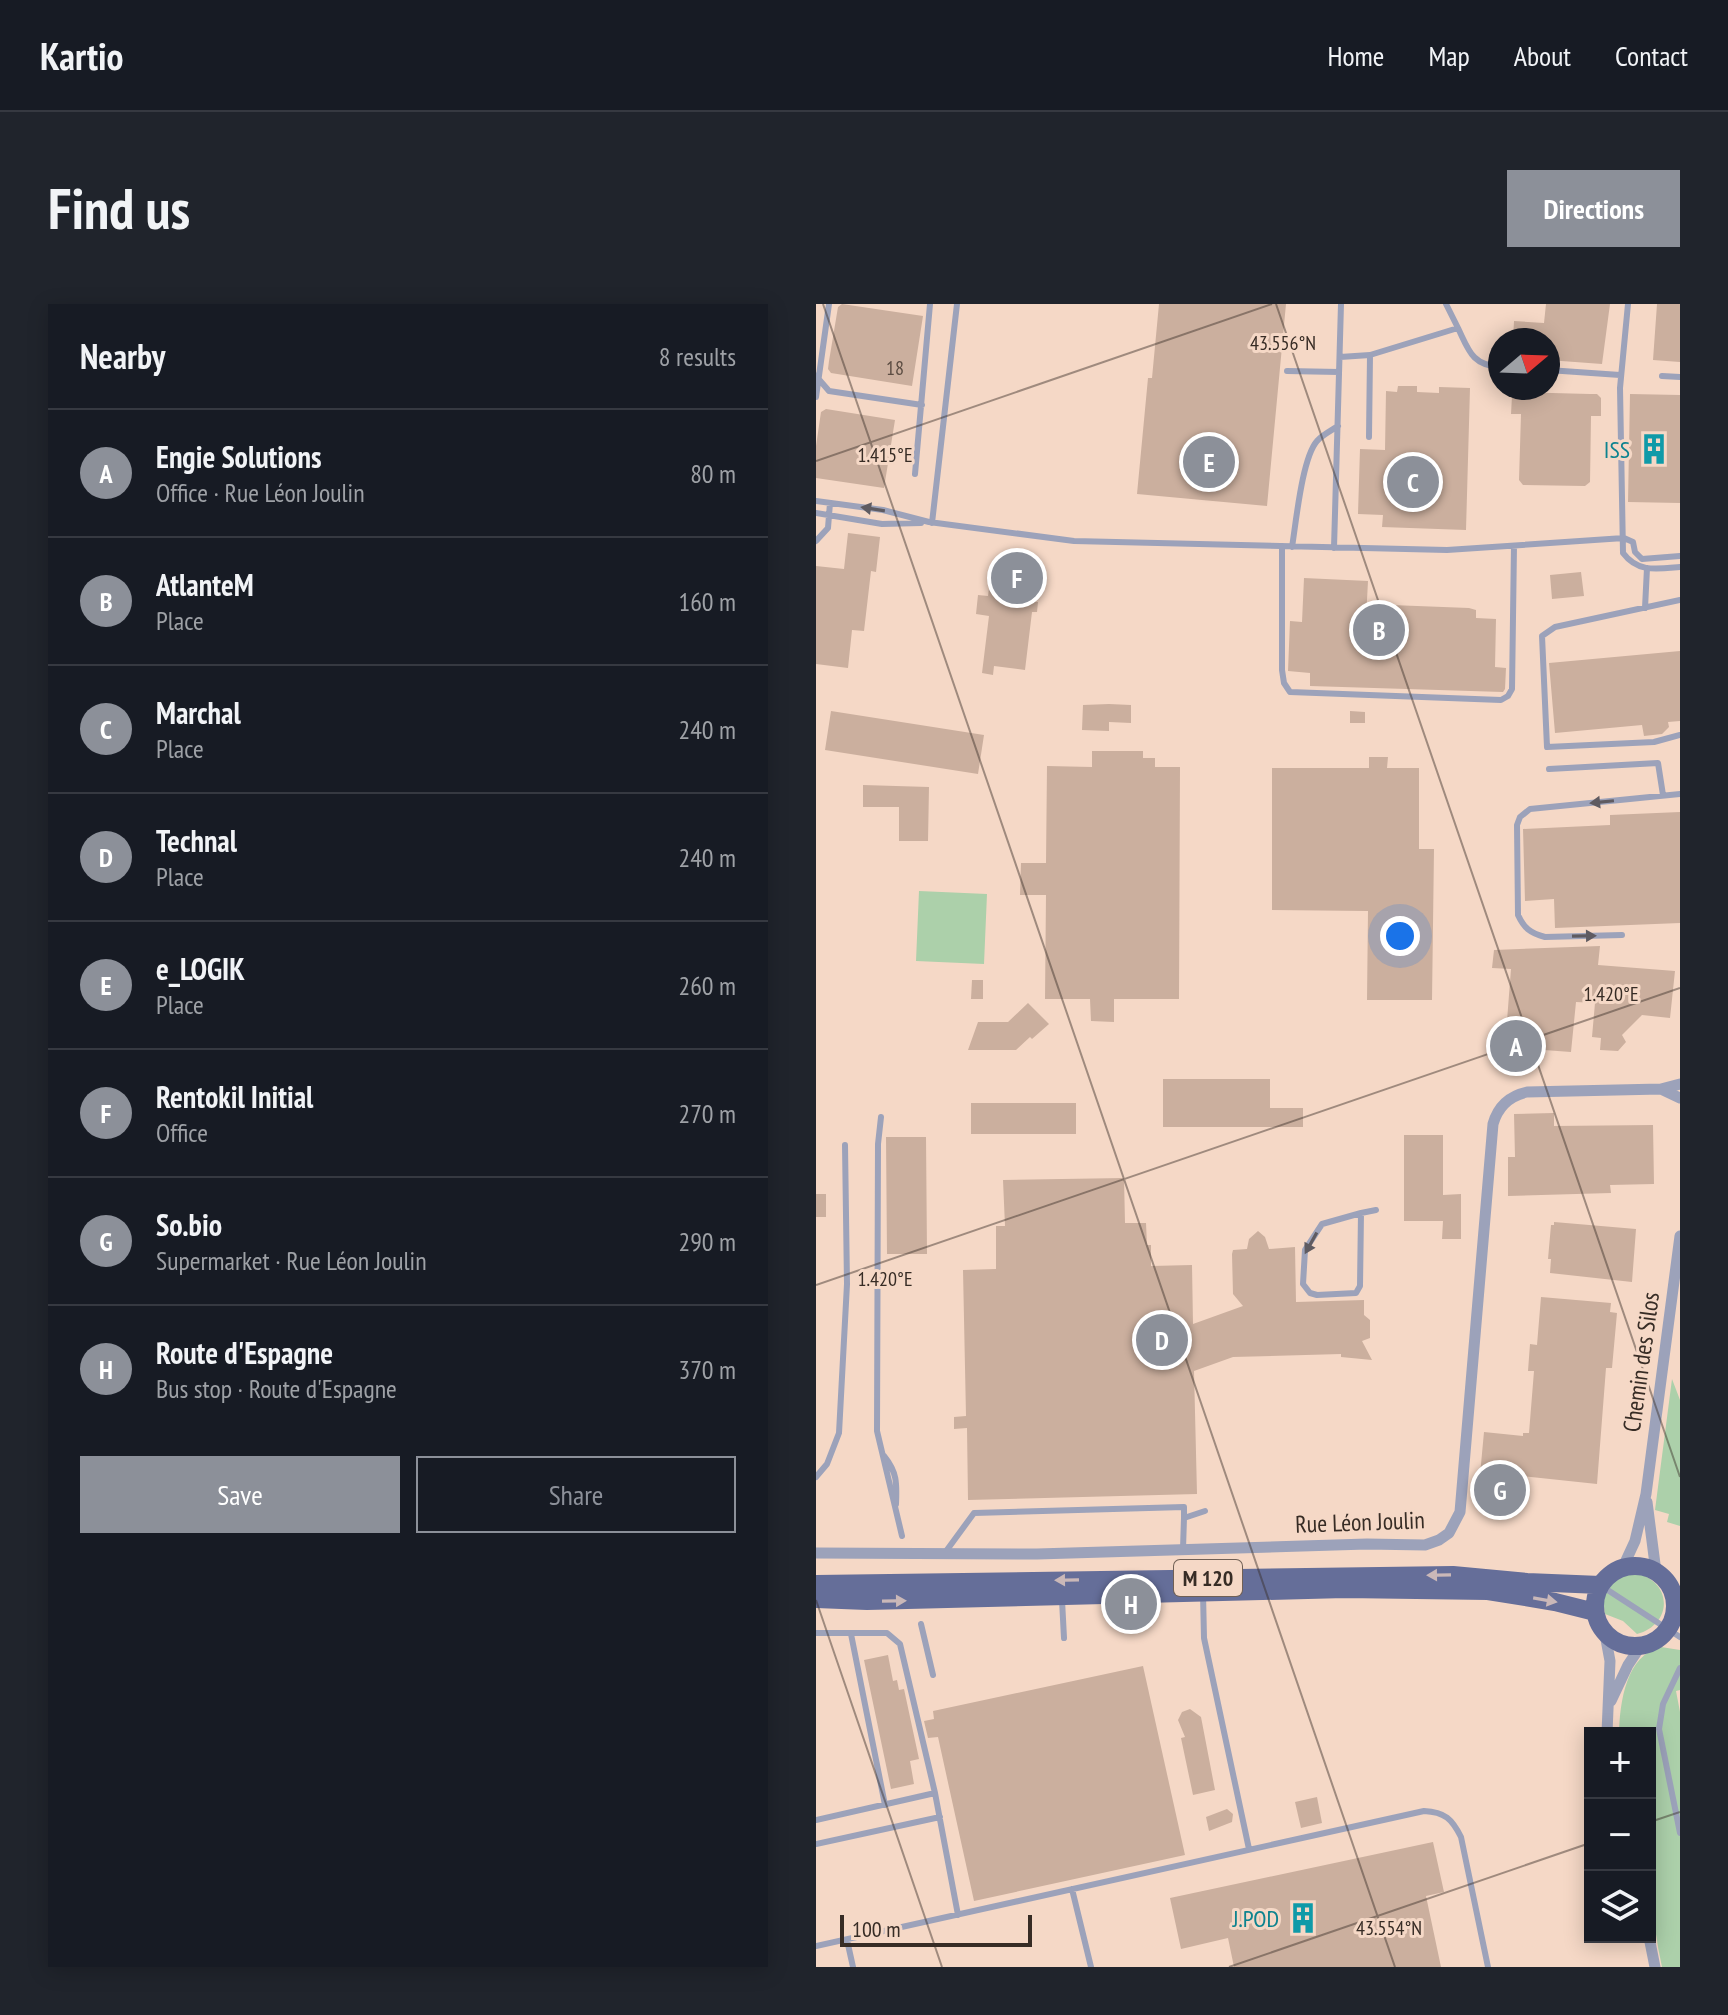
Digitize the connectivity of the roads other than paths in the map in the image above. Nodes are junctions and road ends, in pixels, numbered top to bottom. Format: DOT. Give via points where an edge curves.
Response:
graph roads {
  1 [pos="829,304"];
  2 [pos="930,304"];
  3 [pos="957,304"];
  4 [pos="1341,304"];
  5 [pos="1446,304"];
  6 [pos="1628,304"];
  7 [pos="1458,328"];
  8 [pos="1370,355"];
  9 [pos="1340,357"];
  10 [pos="1488,366"];
  11 [pos="1287,371"];
  12 [pos="1560,371"];
  13 [pos="1339,372"];
  14 [pos="1620,375"];
  15 [pos="1662,376"];
  16 [pos="1680,377"];
  17 [pos="817,378"];
  18 [pos="816,397"];
  19 [pos="922,405"];
  20 [pos="1338,426"];
  21 [pos="1369,437"];
  22 [pos="915,474"];
  23 [pos="816,501"];
  24 [pos="830,503"];
  25 [pos="816,513"];
  26 [pos="829,515"];
  27 [pos="930,523"];
  28 [pos="1624,538"];
  29 [pos="816,541"];
  30 [pos="1282,546"];
  31 [pos="1514,546"];
  32 [pos="1292,547"];
  33 [pos="1334,548"];
  34 [pos="1680,556"];
  35 [pos="1680,567"];
  36 [pos="1647,568"];
  37 [pos="1680,600"];
  38 [pos="1645,608"];
  39 [pos="1680,735"];
  40 [pos="1549,769"];
  41 [pos="1680,794"];
  42 [pos="1663,795"];
  43 [pos="1622,935"];
  44 [pos="1680,1084"];
  45 [pos="1661,1089"];
  46 [pos="1680,1098"];
  47 [pos="881,1117"];
  48 [pos="845,1145"];
  49 [pos="1376,1210"];
  50 [pos="1361,1213"];
  51 [pos="1680,1236"];
  52 [pos="816,1477"];
  53 [pos="1646,1494"];
  54 [pos="1205,1511"];
  55 [pos="1184,1518"];
  56 [pos="902,1536"];
  57 [pos="1183,1549"];
  58 [pos="816,1553"];
  59 [pos="944,1554"];
  60 [pos="1623,1567"];
  61 [pos="1668,1578"];
  62 [pos="816,1584"];
  63 [pos="1600,1585"];
  64 [pos="1203,1593"];
  65 [pos="1062,1596"];
  66 [pos="816,1599"];
  67 [pos="1595,1612"];
  68 [pos="921,1624"];
  69 [pos="1676,1624"];
  70 [pos="816,1633"];
  71 [pos="851,1634"];
  72 [pos="1605,1634"];
  73 [pos="1064,1638"];
  74 [pos="1640,1647"];
  75 [pos="1680,1668"];
  76 [pos="933,1675"];
  77 [pos="1610,1705"];
  78 [pos="1608,1727"];
  79 [pos="935,1793"];
  80 [pos="885,1805"];
  81 [pos="940,1817"];
  82 [pos="816,1820"];
  83 [pos="1680,1833"];
  84 [pos="816,1844"];
  85 [pos="1249,1849"];
  86 [pos="1072,1889"];
  87 [pos="958,1915"];
  88 [pos="847,1940"];
  89 [pos="1650,1943"];
  90 [pos="816,1946"];
  91 [pos="853,1967"];
  92 [pos="1091,1967"];
  93 [pos="1488,1967"];
  94 [pos="1655,1967"];
  1 -- 17 [label="lane"];
  2 -- 19 [label="lane"];
  3 -- 27 [label="lane"];
  4 -- 9 [label="lane"];
  5 -- 7 [label="lane"];
  6 -- 14 [label="lane"];
  7 -- 8 [label="lane"];
  7 -- 10 [label="lane" via="1471,354"];
  8 -- 9 [label="lane"];
  8 -- 21 [label="lane"];
  9 -- 13 [label="lane"];
  11 -- 13 [label="lane"];
  12 -- 14 [label="lane"];
  13 -- 20 [label="lane"];
  14 -- 28 [label="lane"];
  15 -- 16 [label="lane"];
  17 -- 18 [label="lane"];
  17 -- 19 [label="lane" via="829,391"];
  19 -- 22 [label="lane"];
  20 -- 32 [label="lane" via="1317,441 1311,454"];
  20 -- 33 [label="lane"];
  23 -- 24 [label="lane"];
  24 -- 26 [label="lane"];
  27 -- 24 [label="lane, one-way"];
  25 -- 26 [label="lane"];
  26 -- 27 [label="lane" via="882,524"];
  26 -- 29 [label="lane" via="828,528"];
  27 -- 30 [label="lane" via="1074,541"];
  28 -- 31 [label="lane"];
  28 -- 34 [label="lane" via="1633,542 1642,559"];
  28 -- 36 [label="lane" via="1623,553 1631,564"];
  30 -- 31 [label="lane" via="1282,670 1290,692 1501,700 1512,689"];
  30 -- 32 [label="lane"];
  31 -- 33 [label="lane"];
  32 -- 33 [label="lane"];
  35 -- 36 [label="lane"];
  36 -- 38 [label="lane"];
  37 -- 38 [label="lane"];
  38 -- 39 [label="lane" via="1544,632 1545,743 1555,748 1654,742"];
  40 -- 42 [label="lane" via="1653,761 1660,766"];
  41 -- 42 [label="lane"];
  42 -- 43 [label="lane, one-way" via="1530,809 1517,825 1518,915 1524,927 1545,937"];
  44 -- 45 [label="street, Rue Léon Joulin"];
  45 -- 46 [label="street, Rue Léon Joulin"];
  45 -- 57 [label="street, Rue Léon Joulin" via="1527,1092 1516,1094 1496,1113 1460,1512 1449,1533 1425,1545"];
  47 -- 56 [label="lane" via="877,1431 884,1456 895,1469 895,1512"];
  48 -- 52 [label="lane" via="847,1284 839,1433"];
  49 -- 50 [label="lane"];
  50 -- 50 [label="lane, one-way" via="1322,1224 1305,1250 1303,1284 1310,1293 1356,1293"];
  51 -- 53 [label="street, Chemin des Silos"];
  53 -- 60 [label="street, Chemin des Silos"];
  53 -- 61 [label="street, Chemin des Silos"];
  54 -- 55 [label="lane"];
  55 -- 57 [label="lane"];
  55 -- 59 [label="lane" via="1184,1507 974,1513"];
  57 -- 59 [label="street, Rue Léon Joulin"];
  58 -- 59 [label="street, Rue Léon Joulin"];
  60 -- 61 [label="main road" via="1640,1566"];
  60 -- 63 [label="main road"];
  61 -- 69 [label="main road"];
  63 -- 62 [label="main road, M 120, one-way" via="1453,1575"];
  63 -- 67 [label="main road"];
  63 -- 69 [label="lane" via="1630,1606"];
  64 -- 65 [label="main road, M 120"];
  64 -- 67 [label="main road, M 120, one-way" via="1488,1591"];
  64 -- 85 [label="lane" via="1204,1638"];
  66 -- 65 [label="main road, M 120, one-way"];
  65 -- 73 [label="lane"];
  67 -- 72 [label="main road"];
  68 -- 76 [label="lane"];
  69 -- 74 [label="main road" via="1657,1641"];
  70 -- 71 [label="lane"];
  71 -- 79 [label="lane" via="887,1633 900,1644"];
  71 -- 80 [label="lane"];
  72 -- 74 [label="main road" via="1627,1647"];
  72 -- 77 [label="street"];
  74 -- 77 [label="street"];
  75 -- 83 [label="lane" via="1663,1704 1659,1729"];
  77 -- 78 [label="street"];
  79 -- 80 [label="lane"];
  79 -- 81 [label="lane"];
  80 -- 82 [label="lane"];
  81 -- 84 [label="lane"];
  81 -- 87 [label="lane"];
  85 -- 86 [label="lane"];
  85 -- 93 [label="lane" via="1424,1811 1440,1812 1461,1837"];
  86 -- 87 [label="lane"];
  86 -- 92 [label="lane"];
  87 -- 88 [label="lane"];
  88 -- 90 [label="lane"];
  88 -- 91 [label="lane"];
  89 -- 94 [label="street"];
}
